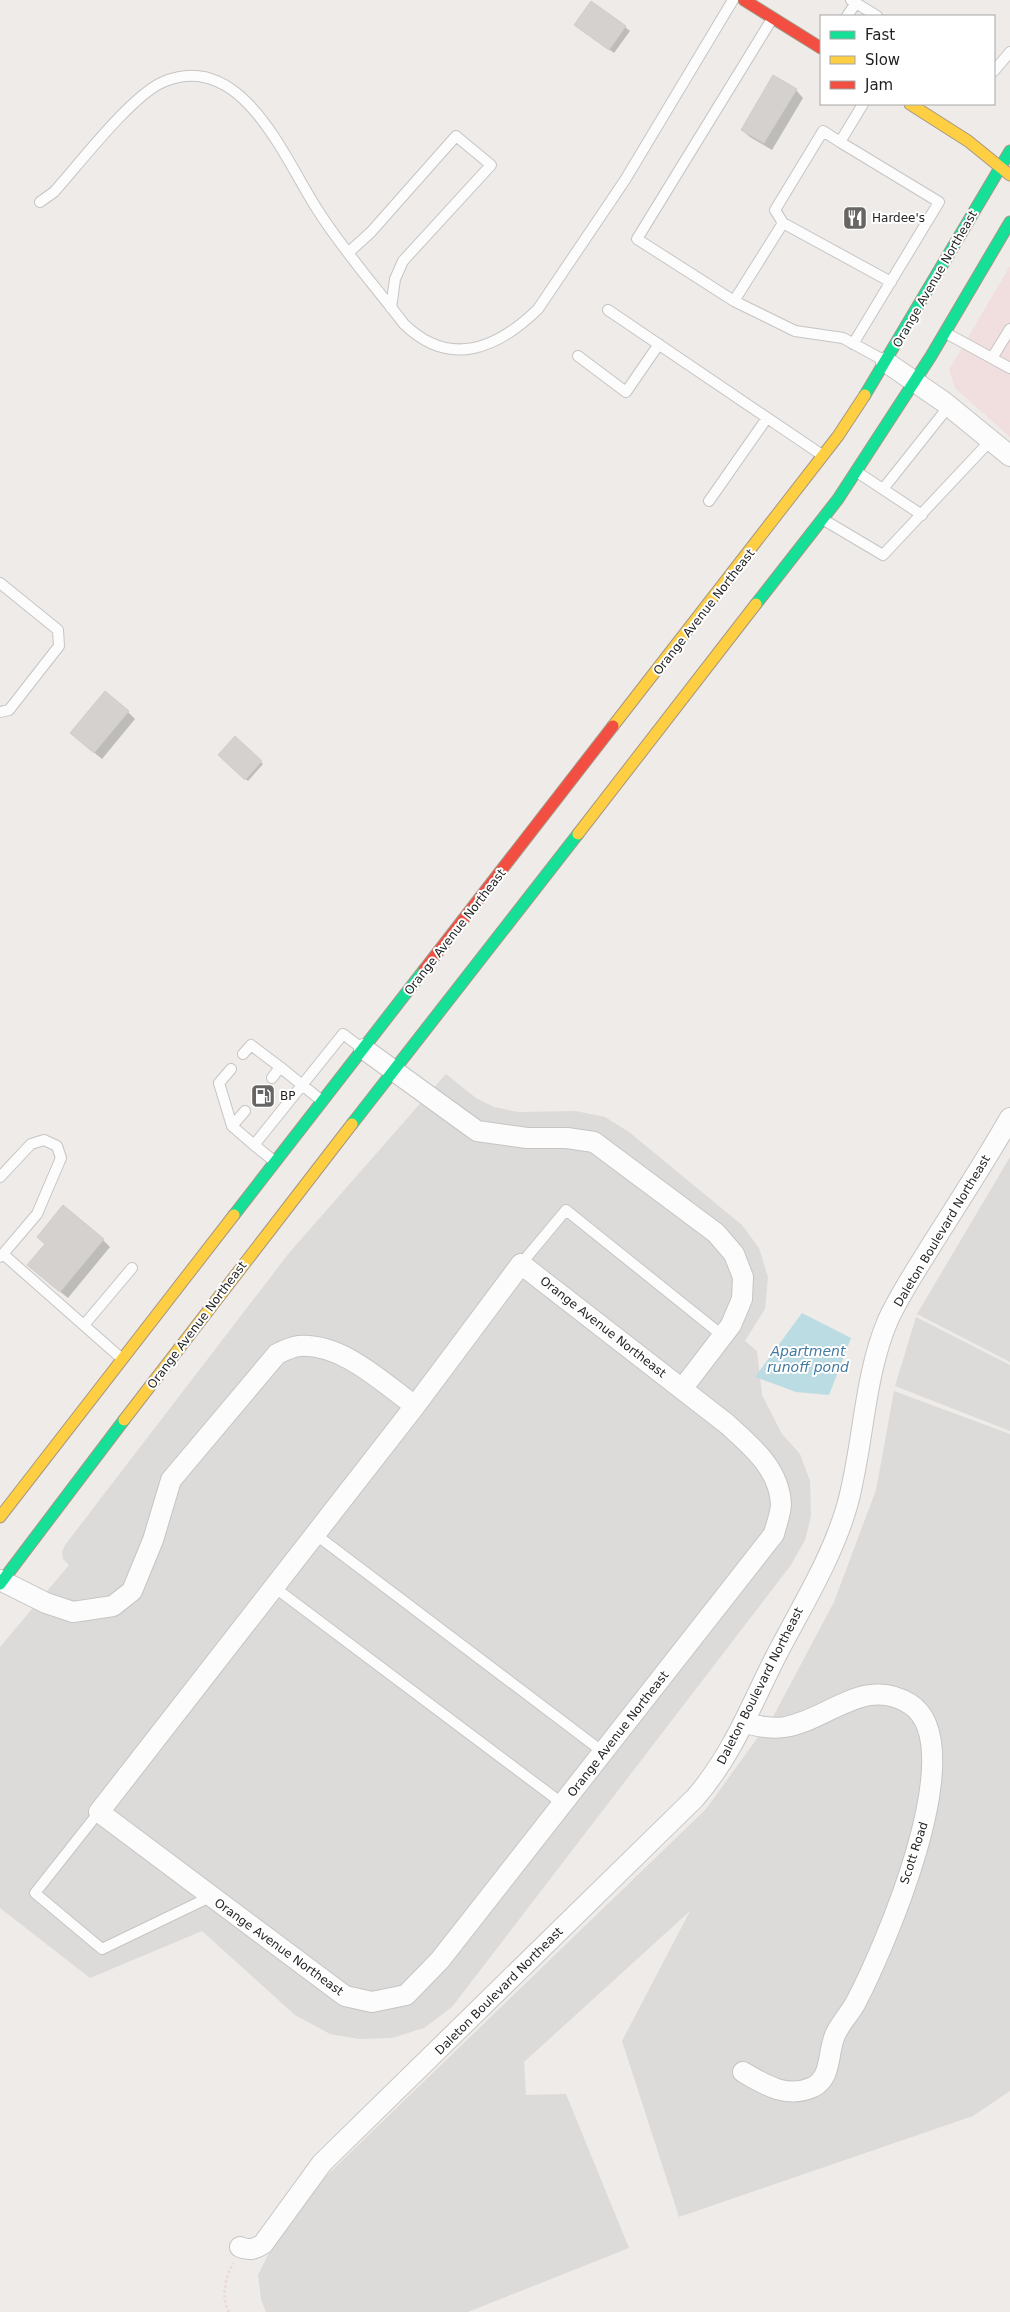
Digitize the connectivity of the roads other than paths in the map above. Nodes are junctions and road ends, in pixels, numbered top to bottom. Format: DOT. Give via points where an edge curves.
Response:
graph roads {
  1 [pos="733,0"];
  2 [pos="744,0"];
  3 [pos="853,1"];
  4 [pos="847,15"];
  5 [pos="875,15"];
  6 [pos="772,18"];
  7 [pos="820,47"];
  8 [pos="1010,52"];
  9 [pos="995,70"];
  10 [pos="862,105"];
  11 [pos="912,105"];
  12 [pos="840,142"];
  13 [pos="1010,151"];
  14 [pos="1000,167"];
  15 [pos="1010,175"];
  16 [pos="40,202"];
  17 [pos="1010,222"];
  18 [pos="783,223"];
  19 [pos="349,252"];
  20 [pos="891,282"];
  21 [pos="734,301"];
  22 [pos="392,308"];
  23 [pos="608,310"];
  24 [pos="1010,329"];
  25 [pos="945,332"];
  26 [pos="659,344"];
  27 [pos="854,344"];
  28 [pos="578,356"];
  29 [pos="992,358"];
  30 [pos="886,362"];
  31 [pos="1010,368"];
  32 [pos="915,381"];
  33 [pos="949,406"];
  34 [pos="767,418"];
  35 [pos="990,441"];
  36 [pos="823,456"];
  37 [pos="1010,456"];
  38 [pos="856,472"];
  39 [pos="883,489"];
  40 [pos="709,501"];
  41 [pos="922,515"];
  42 [pos="823,519"];
  43 [pos="0,583"];
  44 [pos="0,712"];
  45 [pos="364,1049"];
  46 [pos="244,1054"];
  47 [pos="280,1067"];
  48 [pos="231,1069"];
  49 [pos="395,1072"];
  50 [pos="272,1078"];
  51 [pos="301,1085"];
  52 [pos="323,1102"];
  53 [pos="245,1111"];
  54 [pos="1010,1118"];
  55 [pos="232,1126"];
  56 [pos="254,1145"];
  57 [pos="276,1162"];
  58 [pos="0,1177"];
  59 [pos="2,1255"];
  60 [pos="521,1264"];
  61 [pos="132,1268"];
  62 [pos="84,1325"];
  63 [pos="722,1336"];
  64 [pos="122,1358"];
  65 [pos="682,1389"];
  66 [pos="415,1406"];
  67 [pos="0,1495"];
  68 [pos="12,1502"];
  69 [pos="0,1517"];
  70 [pos="315,1534"];
  71 [pos="1,1582"];
  72 [pos="274,1587"];
  73 [pos="744,1723"];
  74 [pos="603,1752"];
  75 [pos="563,1804"];
  76 [pos="98,1812"];
  77 [pos="210,1898"];
  78 [pos="743,2072"];
  79 [pos="240,2247"];
  1 -- 22 [label="lane" via="614,196 538,309 521,326 500,340 481,347 447,348 414,334"];
  2 -- 6 [label="main road"];
  3 -- 4 [label="lane"];
  3 -- 5 [label="lane"];
  6 -- 7 [label="main road"];
  6 -- 21 [label="lane" via="637,238"];
  8 -- 9 [label="lane"];
  10 -- 12 [label="lane"];
  11 -- 14 [label="main road" via="968,141"];
  12 -- 18 [label="lane" via="822,131 775,210"];
  12 -- 20 [label="lane" via="939,202"];
  13 -- 14 [label="main road, Orange Avenue Northeast"];
  14 -- 15 [label="main road"];
  14 -- 30 [label="main road, Orange Avenue Northeast"];
  16 -- 19 [label="lane" via="54,192 144,94 174,78 193,77 221,84 250,104 266,122 317,210"];
  17 -- 25 [label="main road, Orange Avenue Northeast"];
  18 -- 20 [label="lane"];
  18 -- 21 [label="lane"];
  19 -- 22 [label="lane"];
  19 -- 22 [label="lane" via="371,232 456,136 491,165 403,261 395,279"];
  20 -- 27 [label="lane"];
  21 -- 27 [label="lane" via="795,331 843,338"];
  23 -- 26 [label="lane"];
  24 -- 29 [label="lane"];
  25 -- 29 [label="lane"];
  25 -- 32 [label="main road, Orange Avenue Northeast"];
  26 -- 28 [label="lane" via="626,392"];
  26 -- 34 [label="lane"];
  27 -- 30 [label="lane"];
  29 -- 31 [label="lane"];
  30 -- 32 [label="street"];
  30 -- 36 [label="main road, Orange Avenue Northeast"];
  32 -- 33 [label="street"];
  32 -- 38 [label="main road, Orange Avenue Northeast"];
  33 -- 35 [label="street"];
  33 -- 39 [label="lane"];
  34 -- 36 [label="lane"];
  34 -- 40 [label="lane"];
  35 -- 37 [label="street"];
  35 -- 41 [label="lane"];
  36 -- 45 [label="main road, Orange Avenue Northeast"];
  38 -- 39 [label="lane"];
  38 -- 42 [label="main road, Orange Avenue Northeast"];
  39 -- 41 [label="lane"];
  41 -- 42 [label="lane" via="883,556"];
  42 -- 49 [label="main road, Orange Avenue Northeast"];
  43 -- 44 [label="lane" via="58,630 59,646 9,710"];
  45 -- 49 [label="street"];
  45 -- 51 [label="lane" via="342,1034"];
  45 -- 52 [label="main road, Orange Avenue Northeast"];
  46 -- 47 [label="lane" via="251,1045"];
  47 -- 50 [label="lane"];
  47 -- 51 [label="lane"];
  48 -- 55 [label="lane" via="219,1083"];
  49 -- 63 [label="street" via="477,1131 594,1142 716,1233 734,1254 742,1277 742,1299 731,1325"];
  49 -- 71 [label="main road, Orange Avenue Northeast" via="229,1282"];
  51 -- 52 [label="lane"];
  51 -- 56 [label="lane"];
  52 -- 57 [label="main road, Orange Avenue Northeast"];
  53 -- 55 [label="lane"];
  54 -- 73 [label="street, Daleton Boulevard Northeast" via="888,1321 865,1404 856,1467 832,1547"];
  55 -- 56 [label="lane"];
  56 -- 57 [label="lane"];
  57 -- 64 [label="main road, Orange Avenue Northeast"];
  58 -- 59 [label="lane" via="31,1144 44,1140 57,1146 61,1158 37,1214"];
  59 -- 62 [label="lane"];
  60 -- 63 [label="lane" via="566,1210"];
  60 -- 65 [label="street, Orange Avenue Northeast"];
  60 -- 66 [label="street"];
  61 -- 62 [label="lane"];
  62 -- 64 [label="lane"];
  63 -- 65 [label="street"];
  64 -- 68 [label="main road, Orange Avenue Northeast"];
  65 -- 74 [label="street, Orange Avenue Northeast" via="757,1451 774,1476 781,1504 774,1534"];
  66 -- 70 [label="street"];
  66 -- 71 [label="street, Orange Avenue Northeast" via="345,1356 315,1346 296,1346 276,1354 171,1480 153,1540 132,1591 113,1606 73,1612"];
  67 -- 68 [label="lane"];
  68 -- 69 [label="main road, Orange Avenue Northeast"];
  70 -- 72 [label="street"];
  70 -- 74 [label="lane"];
  72 -- 75 [label="lane"];
  72 -- 76 [label="street"];
  73 -- 78 [label="street, Scott Road" via="772,1729 788,1727 862,1696 882,1694 899,1698 921,1715 934,1760 926,1819 909,1871 874,1965 854,2006 835,2034 827,2072 821,2082 799,2091 782,2091 769,2088"];
  73 -- 79 [label="street, Daleton Boulevard Northeast" via="730,1752 695,1798 322,2163 263,2244 255,2249"];
  74 -- 75 [label="street, Orange Avenue Northeast"];
  75 -- 77 [label="street, Orange Avenue Northeast" via="440,1960 406,1995 372,2002 345,1996"];
  76 -- 77 [label="street, Orange Avenue Northeast"];
  76 -- 77 [label="lane" via="35,1893 102,1949"];
}
